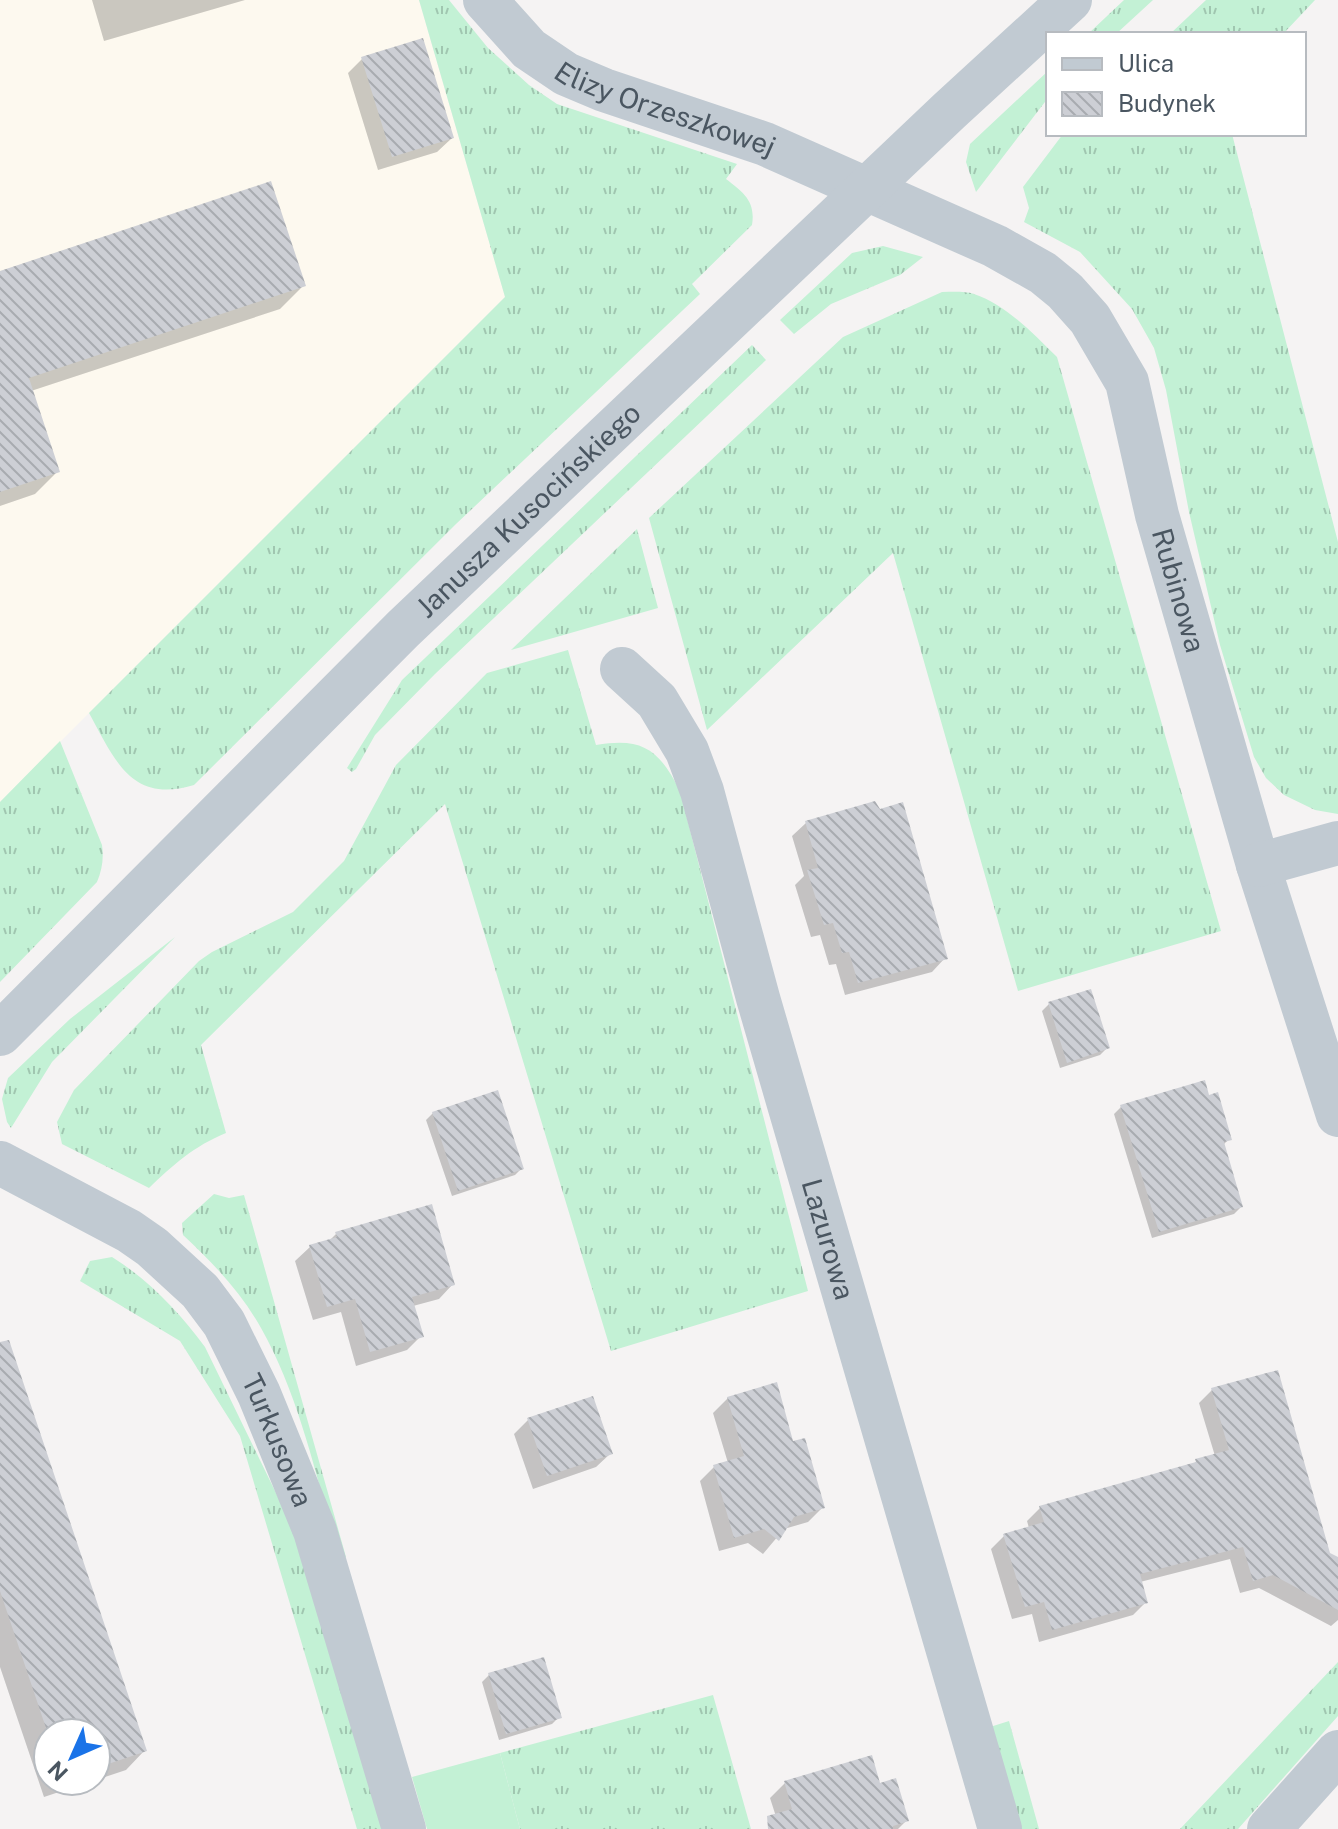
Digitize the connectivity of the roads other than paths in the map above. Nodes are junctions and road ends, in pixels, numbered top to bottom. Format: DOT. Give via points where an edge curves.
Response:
graph roads {
  1 [pos="485,0"];
  2 [pos="1070,0"];
  3 [pos="868,188"];
  4 [pos="622,669"];
  5 [pos="1338,843"];
  6 [pos="1258,865"];
  7 [pos="0,1034"];
  8 [pos="1338,1115"];
  9 [pos="0,1163"];
  10 [pos="1338,1752"];
  11 [pos="404,1829"];
  12 [pos="1000,1829"];
  13 [pos="1269,1829"];
  1 -- 3 [label="street, Elizy Orzeszkowej" via="529,49 566,74 729,130"];
  2 -- 3 [label="street, Janusza Kusocińskiego"];
  3 -- 6 [label="street, Rubinowa" via="1043,273 1090,319 1127,382 1157,515"];
  3 -- 7 [label="street, Janusza Kusocińskiego" via="403,629"];
  4 -- 12 [label="street, Lazurowa" via="657,701 687,751 702,791"];
  5 -- 6 [label="street"];
  6 -- 8 [label="street, Rubinowa"];
  9 -- 11 [label="street, Turkusowa" via="152,1247 200,1291 224,1323 315,1531"];
  10 -- 13 [label="street"];
}
